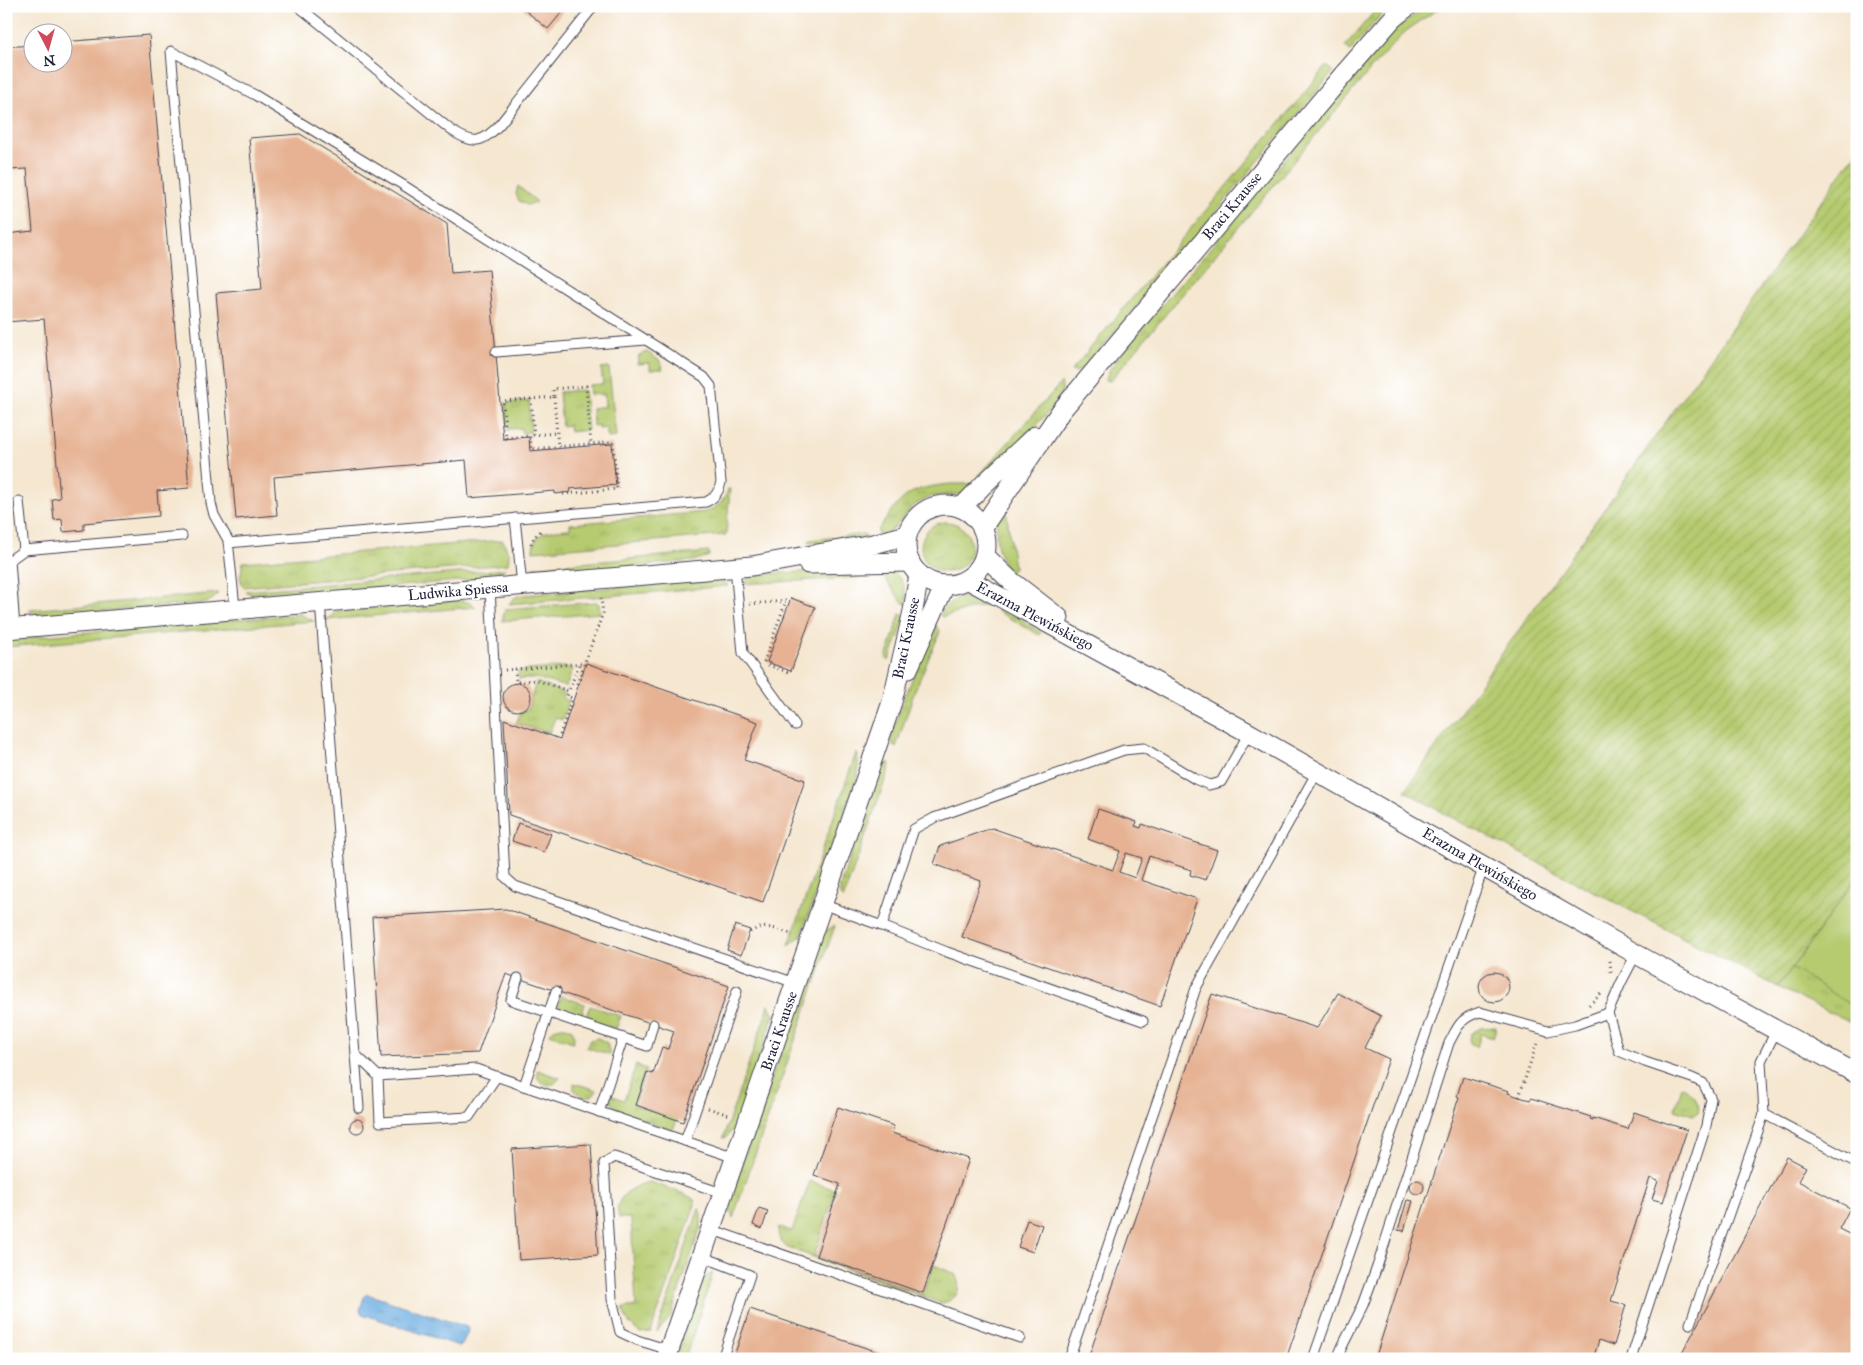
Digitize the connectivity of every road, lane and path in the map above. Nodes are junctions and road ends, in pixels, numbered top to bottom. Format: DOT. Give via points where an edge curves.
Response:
graph roads {
  1 [pos="298,6"];
  2 [pos="594,6"];
  3 [pos="1408,6"];
  4 [pos="646,340"];
  5 [pos="496,352"];
  6 [pos="554,397"];
  7 [pos="530,399"];
  8 [pos="1061,411"];
  9 [pos="557,433"];
  10 [pos="532,435"];
  11 [pos="592,444"];
  12 [pos="558,447"];
  13 [pos="563,494"];
  14 [pos="19,501"];
  15 [pos="961,508"];
  16 [pos="515,518"];
  17 [pos="548,528"];
  18 [pos="982,528"];
  19 [pos="907,535"];
  20 [pos="182,536"];
  21 [pos="228,544"];
  22 [pos="530,549"];
  23 [pos="24,550"];
  24 [pos="984,556"];
  25 [pos="743,566"];
  26 [pos="914,568"];
  27 [pos="967,579"];
  28 [pos="522,585"];
  29 [pos="945,585"];
  30 [pos="490,588"];
  31 [pos="601,598"];
  32 [pos="320,602"];
  33 [pos="738,604"];
  34 [pos="235,608"];
  35 [pos="10,628"];
  36 [pos="1104,653"];
  37 [pos="584,663"];
  38 [pos="579,664"];
  39 [pos="515,669"];
  40 [pos="503,670"];
  41 [pos="791,673"];
  42 [pos="577,684"];
  43 [pos="569,691"];
  44 [pos="892,702"];
  45 [pos="795,725"];
  46 [pos="1249,733"];
  47 [pos="560,736"];
  48 [pos="1317,772"];
  49 [pos="1484,866"];
  50 [pos="822,904"];
  51 [pos="882,926"];
  52 [pos="750,932"];
  53 [pos="791,934"];
  54 [pos="1636,954"];
  55 [pos="518,978"];
  56 [pos="796,983"];
  57 [pos="737,990"];
  58 [pos="556,991"];
  59 [pos="549,1013"];
  60 [pos="1608,1013"];
  61 [pos="1143,1021"];
  62 [pos="653,1024"];
  63 [pos="1776,1031"];
  64 [pos="623,1038"];
  65 [pos="355,1054"];
  66 [pos="1857,1074"];
  67 [pos="378,1076"];
  68 [pos="497,1076"];
  69 [pos="524,1086"];
  70 [pos="703,1106"];
  71 [pos="359,1108"];
  72 [pos="599,1112"];
  73 [pos="1764,1114"];
  74 [pos="729,1115"];
  75 [pos="685,1141"];
  76 [pos="735,1158"];
  77 [pos="1857,1163"];
  78 [pos="722,1193"];
  79 [pos="710,1228"];
  80 [pos="701,1256"];
  81 [pos="1690,1324"];
  82 [pos="1020,1338"];
  83 [pos="667,1354"];
  84 [pos="722,1359"];
  85 [pos="1069,1359"];
  86 [pos="1313,1359"];
  87 [pos="1337,1359"];
  88 [pos="1631,1359"];
  1 -- 2 [label="lane" via="450,130 462,138 477,141 491,134 500,124"];
  3 -- 8 [label="street, Braci Krausse" via="1393,18 1343,75"];
  4 -- 5 [label="lane"];
  4 -- 16 [label="lane" via="704,377 711,386 720,476 718,493 706,502"];
  4 -- 21 [label="lane" via="403,185 255,95 171,51 211,503"];
  6 -- 7 [label="path"];
  6 -- 9 [label="path"];
  6 -- 11 [label="path" via="553,389 586,386"];
  7 -- 10 [label="path"];
  7 -- 10 [label="path" via="503,401 506,438"];
  8 -- 15 [label="street, Braci Krausse"];
  8 -- 18 [label="street, Braci Krausse"];
  9 -- 10 [label="path"];
  9 -- 12 [label="path"];
  10 -- 12 [label="path" via="531,449"];
  11 -- 12 [label="path"];
  11 -- 13 [label="path" via="614,442 618,489"];
  14 -- 23 [label="lane"];
  15 -- 18 [label="street" via="974,516"];
  15 -- 19 [label="street" via="942,505 924,512"];
  16 -- 21 [label="lane"];
  16 -- 28 [label="lane"];
  17 -- 22 [label="path" via="534,537"];
  18 -- 24 [label="street" via="986,542"];
  19 -- 25 [label="street, Ludwika Spiessa" via="873,544"];
  19 -- 26 [label="street" via="906,544"];
  20 -- 23 [label="lane"];
  21 -- 34 [label="lane"];
  23 -- 35 [label="lane" via="10,560"];
  24 -- 27 [label="street" via="978,570"];
  24 -- 36 [label="street, Erazma Plewińskiego"];
  25 -- 26 [label="street"];
  25 -- 28 [label="street, Ludwika Spiessa"];
  25 -- 33 [label="lane"];
  26 -- 29 [label="street" via="936,584"];
  26 -- 44 [label="street, Braci Krausse" via="913,611"];
  27 -- 29 [label="street"];
  27 -- 36 [label="street, Erazma Plewińskiego"];
  28 -- 30 [label="street, Ludwika Spiessa"];
  29 -- 44 [label="street, Braci Krausse"];
  30 -- 32 [label="street, Ludwika Spiessa"];
  30 -- 56 [label="lane" via="505,877 514,886"];
  31 -- 37 [label="path" via="602,613"];
  32 -- 34 [label="street, Ludwika Spiessa"];
  32 -- 65 [label="lane"];
  33 -- 41 [label="path" via="786,601 763,664"];
  33 -- 45 [label="lane" via="743,654"];
  34 -- 35 [label="street, Ludwika Spiessa"];
  36 -- 46 [label="street, Erazma Plewińskiego"];
  37 -- 38 [label="path"];
  37 -- 42 [label="path"];
  38 -- 39 [label="path"];
  38 -- 43 [label="path"];
  39 -- 40 [label="path"];
  39 -- 43 [label="path" via="516,682 536,680"];
  43 -- 47 [label="path" via="567,696 572,698"];
  44 -- 50 [label="street, Braci Krausse"];
  46 -- 48 [label="street, Erazma Plewińskiego"];
  46 -- 51 [label="lane" via="1221,782 1209,784 1195,779 1144,748 1124,750 934,818 914,829"];
  48 -- 49 [label="street, Erazma Plewińskiego"];
  48 -- 85 [label="lane" via="1196,988"];
  49 -- 54 [label="street, Erazma Plewińskiego"];
  49 -- 86 [label="lane"];
  50 -- 51 [label="lane"];
  50 -- 56 [label="street, Braci Krausse"];
  51 -- 61 [label="lane"];
  52 -- 53 [label="path" via="767,926"];
  54 -- 60 [label="lane"];
  54 -- 63 [label="street, Erazma Plewińskiego"];
  55 -- 59 [label="lane" via="511,1000"];
  56 -- 76 [label="street, Braci Krausse"];
  57 -- 75 [label="lane"];
  58 -- 59 [label="lane"];
  59 -- 64 [label="lane"];
  59 -- 69 [label="lane"];
  60 -- 87 [label="lane" via="1548,1031 1480,1012 1461,1021 1449,1043 1363,1305"];
  60 -- 88 [label="lane" via="1619,1051 1692,1078 1702,1084 1711,1099 1706,1126"];
  62 -- 64 [label="lane" via="646,1046"];
  63 -- 66 [label="street, Erazma Plewińskiego"];
  63 -- 73 [label="lane" via="1761,1061"];
  64 -- 72 [label="lane"];
  65 -- 67 [label="lane"];
  65 -- 71 [label="lane"];
  67 -- 68 [label="lane" via="476,1069"];
  67 -- 68 [label="lane" via="380,1122 469,1117"];
  68 -- 69 [label="lane"];
  69 -- 72 [label="lane"];
  70 -- 74 [label="path"];
  72 -- 75 [label="lane"];
  73 -- 77 [label="lane"];
  73 -- 81 [label="lane"];
  75 -- 76 [label="lane"];
  76 -- 78 [label="street, Braci Krausse"];
  78 -- 79 [label="street, Braci Krausse"];
  78 -- 83 [label="lane" via="614,1157 604,1162 612,1299 620,1332"];
  79 -- 80 [label="street, Braci Krausse"];
  79 -- 82 [label="lane"];
  80 -- 83 [label="street, Braci Krausse"];
  80 -- 84 [label="lane" via="750,1275"];
}
